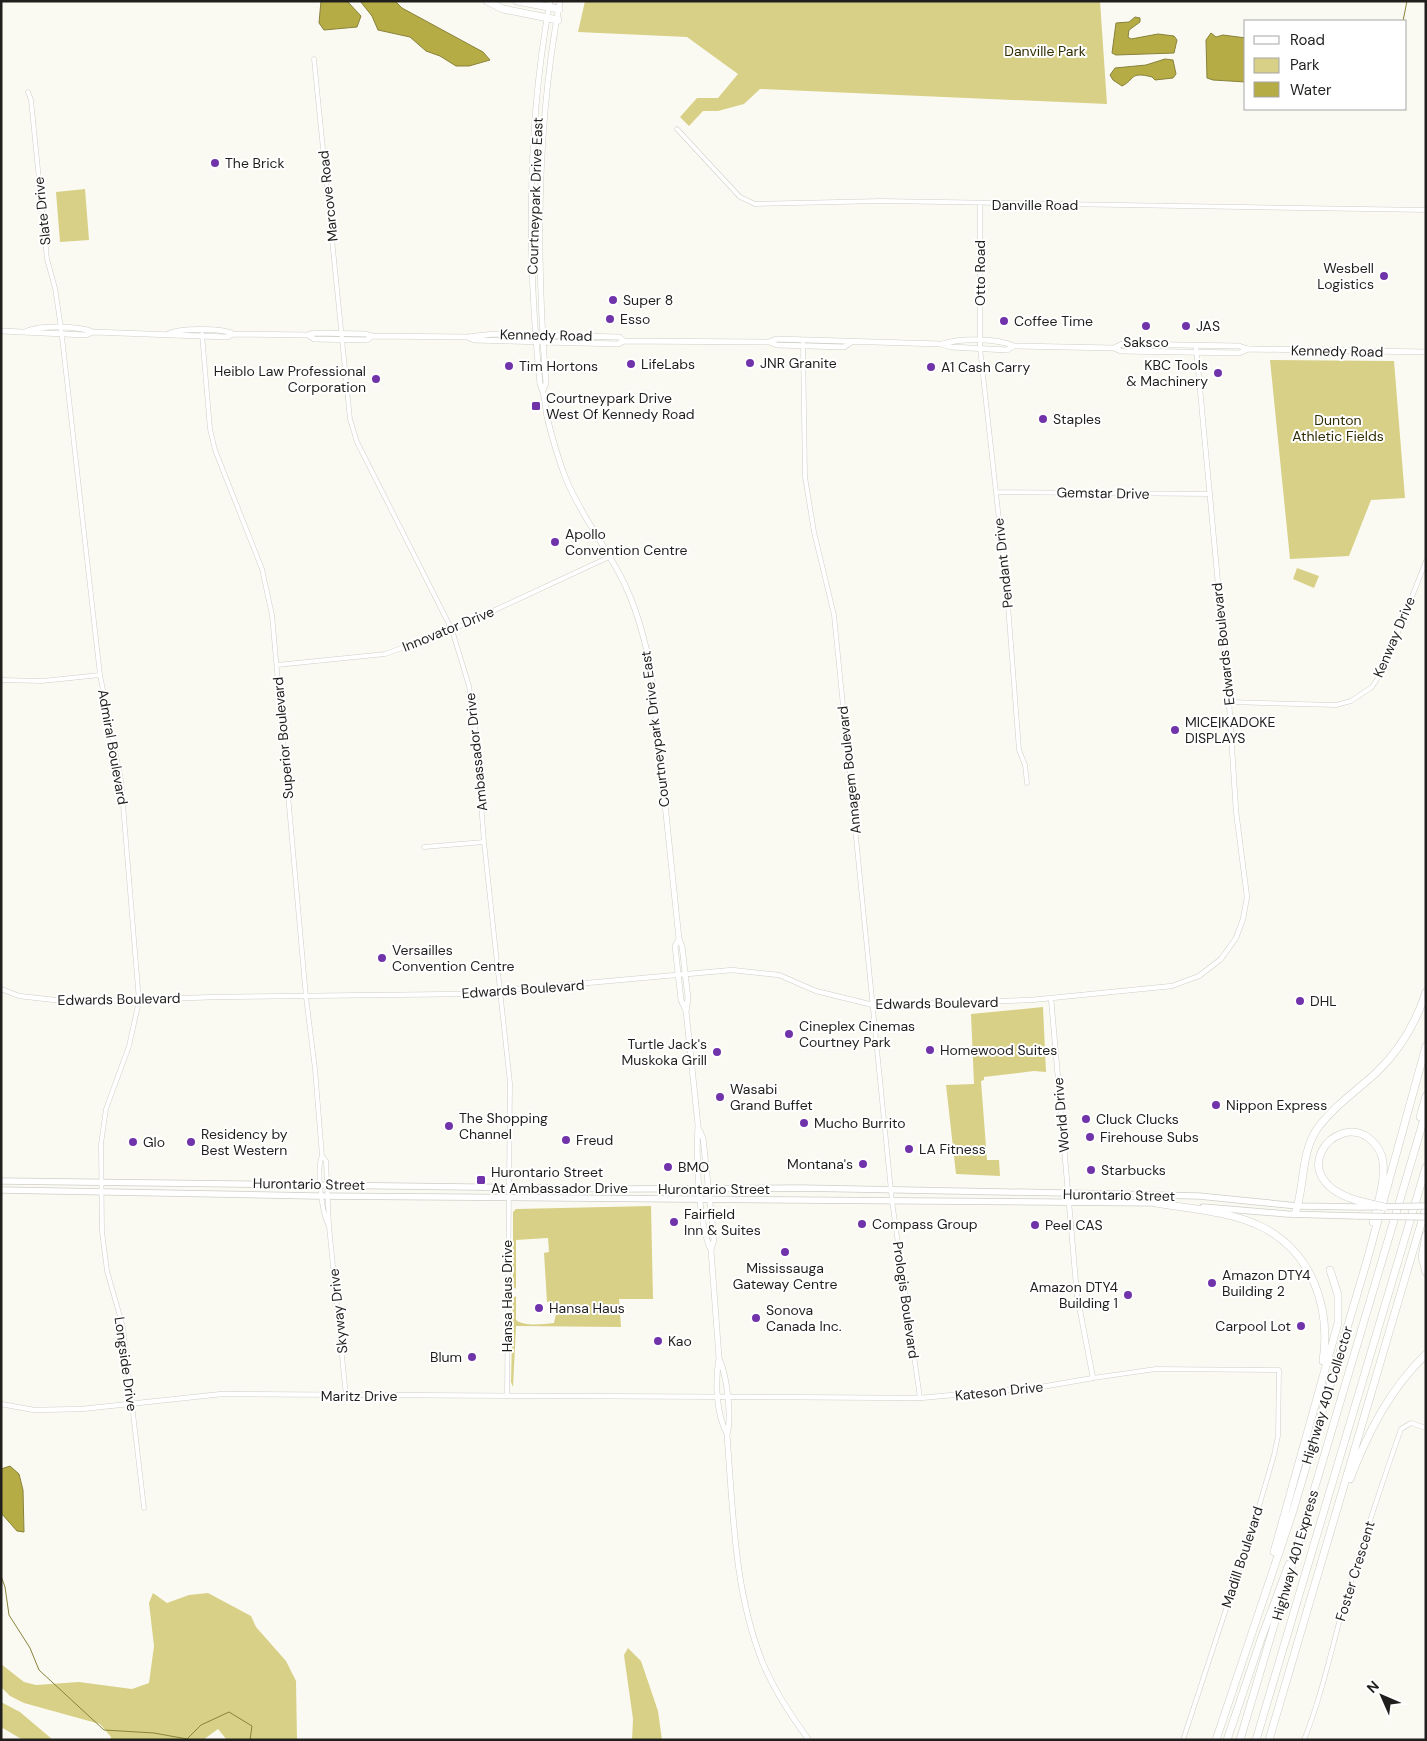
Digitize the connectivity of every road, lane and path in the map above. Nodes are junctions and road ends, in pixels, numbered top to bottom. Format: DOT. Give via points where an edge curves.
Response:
graph roads {
  1 [pos="488,1"];
  2 [pos="517,1"];
  3 [pos="560,1"];
  4 [pos="549,4"];
  5 [pos="559,10"];
  6 [pos="547,18"];
  7 [pos="558,20"];
  8 [pos="314,58"];
  9 [pos="28,92"];
  10 [pos="677,129"];
  11 [pos="980,204"];
  12 [pos="1426,210"];
  13 [pos="61,328"];
  14 [pos="202,330"];
  15 [pos="1,331"];
  16 [pos="27,331"];
  17 [pos="93,332"];
  18 [pos="169,334"];
  19 [pos="233,334"];
  20 [pos="62,335"];
  21 [pos="535,335"];
  22 [pos="542,335"];
  23 [pos="342,336"];
  24 [pos="202,337"];
  25 [pos="468,337"];
  26 [pos="624,341"];
  27 [pos="536,342"];
  28 [pos="543,342"];
  29 [pos="980,342"];
  30 [pos="803,343"];
  31 [pos="941,344"];
  32 [pos="1014,346"];
  33 [pos="1196,346"];
  34 [pos="980,348"];
  35 [pos="1114,348"];
  36 [pos="1248,349"];
  37 [pos="1196,352"];
  38 [pos="1426,352"];
  39 [pos="543,390"];
  40 [pos="996,492"];
  41 [pos="1210,494"];
  42 [pos="609,557"];
  43 [pos="1426,561"];
  44 [pos="452,630"];
  45 [pos="277,664"];
  46 [pos="100,676"];
  47 [pos="1,680"];
  48 [pos="1230,702"];
  49 [pos="1027,783"];
  50 [pos="484,842"];
  51 [pos="424,847"];
  52 [pos="679,939"];
  53 [pos="685,976"];
  54 [pos="678,977"];
  55 [pos="1,989"];
  56 [pos="501,992"];
  57 [pos="1426,992"];
  58 [pos="306,997"];
  59 [pos="1051,998"];
  60 [pos="139,1001"];
  61 [pos="873,1005"];
  62 [pos="686,1011"];
  63 [pos="1426,1046"];
  64 [pos="1426,1096"];
  65 [pos="1426,1112"];
  66 [pos="698,1126"];
  67 [pos="322,1156"];
  68 [pos="1426,1168"];
  69 [pos="1407,1174"];
  70 [pos="1,1181"];
  71 [pos="102,1181"];
  72 [pos="320,1184"];
  73 [pos="328,1184"];
  74 [pos="509,1186"];
  75 [pos="700,1188"];
  76 [pos="708,1188"];
  77 [pos="1,1190"];
  78 [pos="892,1190"];
  79 [pos="102,1192"];
  80 [pos="1068,1194"];
  81 [pos="325,1196"];
  82 [pos="508,1197"];
  83 [pos="701,1200"];
  84 [pos="709,1200"];
  85 [pos="892,1201"];
  86 [pos="1068,1202"];
  87 [pos="1156,1203"];
  88 [pos="1362,1204"];
  89 [pos="1298,1206"];
  90 [pos="1384,1207"];
  91 [pos="1426,1207"];
  92 [pos="1296,1214"];
  93 [pos="1426,1217"];
  94 [pos="1426,1235"];
  95 [pos="711,1250"];
  96 [pos="1366,1264"];
  97 [pos="1330,1270"];
  98 [pos="1426,1272"];
  99 [pos="1426,1354"];
  100 [pos="719,1358"];
  101 [pos="1279,1370"];
  102 [pos="1093,1378"];
  103 [pos="1317,1392"];
  104 [pos="346,1396"];
  105 [pos="507,1396"];
  106 [pos="718,1397"];
  107 [pos="727,1397"];
  108 [pos="920,1398"];
  109 [pos="132,1403"];
  110 [pos="1,1404"];
  111 [pos="1426,1428"];
  112 [pos="727,1435"];
  113 [pos="144,1508"];
  114 [pos="1334,1519"];
  115 [pos="1295,1556"];
  116 [pos="1263,1594"];
  117 [pos="809,1740"];
  118 [pos="1183,1740"];
  119 [pos="1216,1740"];
  120 [pos="1227,1740"];
  121 [pos="1240,1740"];
  122 [pos="1256,1740"];
  123 [pos="1269,1740"];
  124 [pos="1304,1740"];
  1 -- 6 [label="highway" via="508,11"];
  2 -- 4 [label="highway"];
  3 -- 5 [label="main road, Courtneypark Drive East"];
  4 -- 5 [label="highway"];
  4 -- 6 [label="main road, Courtneypark Drive East"];
  5 -- 7 [label="main road, Courtneypark Drive East"];
  6 -- 7 [label="highway"];
  6 -- 21 [label="main road, Courtneypark Drive East" via="536,127 530,238"];
  7 -- 22 [label="main road, Courtneypark Drive East" via="543,128 539,238"];
  8 -- 23 [label="street, Marcove Road"];
  9 -- 13 [label="street, Slate Drive" via="47,259"];
  10 -- 11 [label="street, Danville Road" via="740,198 755,204 881,201"];
  11 -- 12 [label="street, Danville Road"];
  11 -- 29 [label="street, Otto Road"];
  13 -- 16 [label="main road, Kennedy Road"];
  13 -- 17 [label="main road, Kennedy Road"];
  13 -- 20 [label="street, Admiral Boulevard"];
  14 -- 18 [label="main road, Kennedy Road" via="174,330"];
  14 -- 19 [label="main road, Kennedy Road"];
  14 -- 24 [label="street, Superior Boulevard"];
  15 -- 16 [label="main road, Kennedy Road"];
  16 -- 20 [label="main road, Kennedy Road"];
  17 -- 18 [label="main road, Kennedy Road"];
  17 -- 20 [label="main road, Kennedy Road"];
  18 -- 24 [label="main road, Kennedy Road"];
  19 -- 23 [label="main road, Kennedy Road"];
  19 -- 24 [label="main road, Kennedy Road"];
  20 -- 46 [label="street, Admiral Boulevard"];
  21 -- 22 [label="main road, Kennedy Road"];
  21 -- 25 [label="main road, Kennedy Road" via="474,334"];
  21 -- 27 [label="main road, Courtneypark Drive East"];
  22 -- 26 [label="main road, Kennedy Road" via="619,337"];
  22 -- 28 [label="main road, Courtneypark Drive East"];
  23 -- 25 [label="main road, Kennedy Road"];
  23 -- 44 [label="street, Ambassador Drive" via="350,418 357,442"];
  24 -- 45 [label="street, Superior Boulevard" via="214,450 262,569 272,615"];
  25 -- 27 [label="main road, Kennedy Road" via="474,340"];
  26 -- 28 [label="main road, Kennedy Road" via="618,344"];
  26 -- 30 [label="main road, Kennedy Road" via="776,340"];
  27 -- 28 [label="main road, Kennedy Road"];
  27 -- 39 [label="main road, Courtneypark Drive East"];
  28 -- 39 [label="main road, Courtneypark Drive East" via="546,383"];
  29 -- 31 [label="main road, Kennedy Road" via="950,341"];
  29 -- 32 [label="main road, Kennedy Road"];
  29 -- 34 [label="street, Pendant Drive"];
  30 -- 31 [label="main road, Kennedy Road" via="844,340 850,343"];
  30 -- 61 [label="street, Annagem Boulevard" via="805,471 814,532 834,615"];
  31 -- 34 [label="main road, Kennedy Road"];
  32 -- 34 [label="main road, Kennedy Road" via="1007,350"];
  32 -- 35 [label="main road, Kennedy Road"];
  33 -- 35 [label="main road, Kennedy Road" via="1122,344"];
  33 -- 36 [label="main road, Kennedy Road"];
  33 -- 37 [label="street, Edwards Boulevard"];
  34 -- 40 [label="street, Pendant Drive"];
  35 -- 37 [label="main road, Kennedy Road" via="1121,351"];
  36 -- 37 [label="main road, Kennedy Road" via="1239,353"];
  36 -- 38 [label="main road, Kennedy Road"];
  37 -- 41 [label="street, Edwards Boulevard"];
  39 -- 42 [label="main road, Courtneypark Drive East" via="551,432 566,476 578,505"];
  40 -- 41 [label="street, Gemstar Drive"];
  40 -- 49 [label="street, Pendant Drive" via="1019,750"];
  41 -- 48 [label="street, Edwards Boulevard"];
  42 -- 44 [label="street, Innovator Drive"];
  42 -- 52 [label="main road, Courtneypark Drive East" via="631,599 650,669"];
  43 -- 48 [label="street, Kenway Drive" via="1384,668 1372,687 1351,701 1336,705"];
  44 -- 45 [label="street, Innovator Drive" via="386,654"];
  44 -- 50 [label="street, Ambassador Drive" via="469,686 475,725"];
  45 -- 58 [label="street, Superior Boulevard"];
  46 -- 47 [label="street" via="42,681"];
  46 -- 60 [label="street, Admiral Boulevard" via="121,780"];
  48 -- 59 [label="street, Edwards Boulevard" via="1236,811 1246,897 1236,938 1222,959 1210,969 1172,986"];
  50 -- 51 [label="street"];
  50 -- 56 [label="street, Ambassador Drive"];
  52 -- 53 [label="main road, Courtneypark Drive East"];
  52 -- 54 [label="main road, Courtneypark Drive East" via="675,946"];
  53 -- 54 [label="street, Edwards Boulevard"];
  53 -- 61 [label="street, Edwards Boulevard" via="732,970 773,975 816,991"];
  53 -- 62 [label="main road, Courtneypark Drive East"];
  54 -- 56 [label="street, Edwards Boulevard"];
  54 -- 62 [label="main road, Courtneypark Drive East"];
  55 -- 60 [label="street, Edwards Boulevard" via="19,996 65,1002"];
  56 -- 58 [label="street, Edwards Boulevard"];
  56 -- 74 [label="street, Ambassador Drive" via="510,1083"];
  57 -- 89 [label="highway" via="1416,1020 1397,1050 1317,1130 1304,1162"];
  58 -- 60 [label="street, Edwards Boulevard"];
  58 -- 67 [label="street, Superior Boulevard"];
  59 -- 61 [label="street, Edwards Boulevard"];
  59 -- 80 [label="street, World Drive"];
  60 -- 71 [label="street, Admiral Boulevard" via="129,1046 106,1110 101,1144"];
  61 -- 78 [label="street, Annagem Boulevard"];
  62 -- 66 [label="main road, Courtneypark Drive East"];
  63 -- 96 [label="highway, Highway 401 Collector"];
  64 -- 69 [label="highway"];
  65 -- 69 [label="highway, Highway 401 Express"];
  66 -- 75 [label="main road, Courtneypark Drive East"];
  66 -- 76 [label="main road, Courtneypark Drive East" via="703,1138"];
  67 -- 72 [label="street, Superior Boulevard" via="319,1161"];
  67 -- 73 [label="street, Superior Boulevard" via="326,1160"];
  68 -- 122 [label="highway, Highway 401 Express"];
  69 -- 115 [label="highway, Highway 401 Express"];
  70 -- 71 [label="main road, Hurontario Street"];
  71 -- 72 [label="main road, Hurontario Street"];
  71 -- 79 [label="street, Admiral Boulevard"];
  72 -- 73 [label="main road, Hurontario Street"];
  72 -- 81 [label="street, Skyway Drive"];
  73 -- 74 [label="main road, Hurontario Street"];
  73 -- 81 [label="street, Skyway Drive"];
  74 -- 75 [label="main road, Hurontario Street"];
  74 -- 82 [label="street, Ambassador Drive"];
  75 -- 76 [label="main road, Hurontario Street"];
  75 -- 83 [label="main road, Courtneypark Drive East"];
  76 -- 78 [label="main road, Hurontario Street"];
  76 -- 84 [label="main road, Courtneypark Drive East"];
  77 -- 79 [label="main road, Hurontario Street"];
  78 -- 80 [label="main road, Hurontario Street"];
  78 -- 85 [label="street, Annagem Boulevard"];
  79 -- 81 [label="main road, Hurontario Street"];
  79 -- 109 [label="street, Longside Drive" via="107,1271 123,1327"];
  80 -- 86 [label="street, World Drive"];
  80 -- 89 [label="main road, Hurontario Street" via="1199,1196"];
  81 -- 82 [label="main road, Hurontario Street"];
  81 -- 104 [label="street, Skyway Drive" via="325,1220 329,1226"];
  82 -- 83 [label="main road, Hurontario Street"];
  82 -- 105 [label="street, Hansa Haus Drive"];
  83 -- 84 [label="main road, Hurontario Street"];
  83 -- 95 [label="main road, Courtneypark Drive East" via="706,1240"];
  84 -- 85 [label="main road, Hurontario Street"];
  84 -- 95 [label="main road, Courtneypark Drive East" via="714,1240"];
  85 -- 86 [label="main road, Hurontario Street"];
  85 -- 108 [label="street, Prologis Boulevard"];
  86 -- 87 [label="main road, Hurontario Street"];
  86 -- 102 [label="street, World Drive" via="1077,1295"];
  87 -- 92 [label="main road, Hurontario Street"];
  87 -- 103 [label="highway" via="1224,1215 1259,1226 1298,1256 1317,1287 1325,1316 1326,1344"];
  88 -- 89 [label="main road, Hurontario Street"];
  88 -- 90 [label="highway, bridge"];
  88 -- 96 [label="highway" via="1334,1191 1322,1178 1322,1151 1339,1135 1351,1133 1367,1137 1380,1150 1383,1161"];
  89 -- 92 [label="highway"];
  90 -- 91 [label="main road, bridge"];
  91 -- 114 [label="highway"];
  92 -- 93 [label="main road, Hurontario Street, bridge"];
  94 -- 98 [label="highway" via="1422,1257"];
  95 -- 100 [label="main road"];
  96 -- 116 [label="highway, Highway 401 Collector" via="1293,1511"];
  97 -- 103 [label="highway" via="1338,1295 1338,1323"];
  99 -- 114 [label="highway" via="1394,1391 1376,1420"];
  100 -- 106 [label="main road"];
  100 -- 107 [label="main road" via="724,1368"];
  101 -- 102 [label="street, Kateson Drive" via="1156,1369"];
  101 -- 118 [label="street, Madill Boulevard" via="1275,1449 1253,1527"];
  102 -- 108 [label="street, Kateson Drive" via="1041,1387"];
  103 -- 116 [label="highway"];
  104 -- 105 [label="street, Maritz Drive"];
  104 -- 109 [label="street, Maritz Drive" via="222,1394"];
  105 -- 106 [label="street, Maritz Drive"];
  106 -- 107 [label="street, Kateson Drive"];
  106 -- 112 [label="main road" via="722,1426"];
  107 -- 108 [label="street, Kateson Drive"];
  107 -- 112 [label="main road" via="730,1426"];
  109 -- 110 [label="street, Maritz Drive" via="43,1410"];
  109 -- 113 [label="street, Longside Drive"];
  111 -- 124 [label="street, Foster Crescent" via="1411,1423 1401,1429 1376,1500 1317,1707"];
  112 -- 117 [label="main road" via="738,1556 750,1624 762,1662"];
  114 -- 123 [label="highway"];
  115 -- 120 [label="highway" via="1286,1569"];
  115 -- 121 [label="highway, Highway 401 Express"];
  116 -- 119 [label="highway, Highway 401 Collector"];
}
